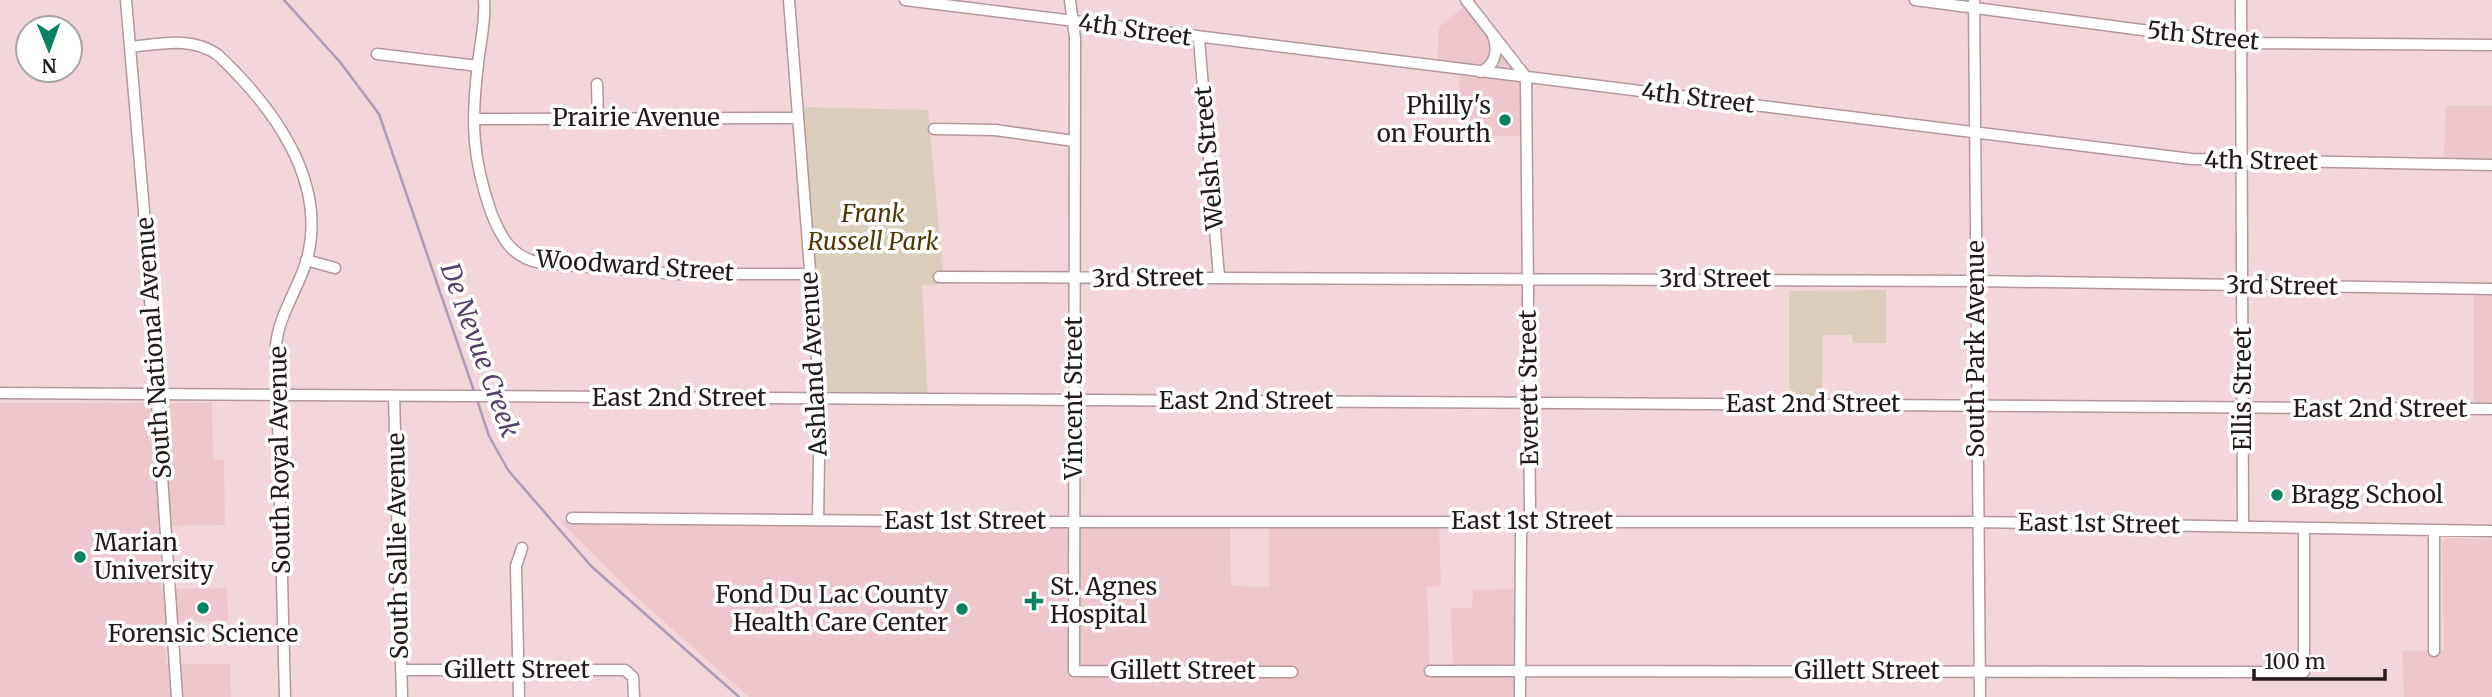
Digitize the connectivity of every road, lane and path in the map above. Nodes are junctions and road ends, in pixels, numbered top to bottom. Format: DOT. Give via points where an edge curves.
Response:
graph roads {
  1 [pos="126,0"];
  2 [pos="484,0"];
  3 [pos="789,0"];
  4 [pos="905,0"];
  5 [pos="1070,0"];
  6 [pos="1466,0"];
  7 [pos="1915,0"];
  8 [pos="2241,0"];
  9 [pos="1974,4"];
  10 [pos="1071,22"];
  11 [pos="1492,34"];
  12 [pos="1199,39"];
  13 [pos="2241,43"];
  14 [pos="2492,45"];
  15 [pos="130,47"];
  16 [pos="377,54"];
  17 [pos="478,66"];
  18 [pos="1480,72"];
  19 [pos="1526,77"];
  20 [pos="597,84"];
  21 [pos="598,118"];
  22 [pos="799,118"];
  23 [pos="474,119"];
  24 [pos="934,129"];
  25 [pos="1974,130"];
  26 [pos="1074,141"];
  27 [pos="2241,162"];
  28 [pos="2492,165"];
  29 [pos="306,260"];
  30 [pos="335,268"];
  31 [pos="811,274"];
  32 [pos="939,277"];
  33 [pos="1219,277"];
  34 [pos="1074,278"];
  35 [pos="1528,278"];
  36 [pos="1976,281"];
  37 [pos="2242,286"];
  38 [pos="2492,289"];
  39 [pos="0,393"];
  40 [pos="157,394"];
  41 [pos="275,394"];
  42 [pos="394,396"];
  43 [pos="820,399"];
  44 [pos="1075,400"];
  45 [pos="1529,402"];
  46 [pos="1977,405"];
  47 [pos="2244,408"];
  48 [pos="2492,408"];
  49 [pos="572,518"];
  50 [pos="818,520"];
  51 [pos="1525,521"];
  52 [pos="1073,522"];
  53 [pos="1978,522"];
  54 [pos="2243,527"];
  55 [pos="2304,528"];
  56 [pos="2434,530"];
  57 [pos="2492,531"];
  58 [pos="522,548"];
  59 [pos="2434,651"];
  60 [pos="401,670"];
  61 [pos="519,670"];
  62 [pos="1519,670"];
  63 [pos="1074,671"];
  64 [pos="1430,671"];
  65 [pos="1979,671"];
  66 [pos="1293,672"];
  67 [pos="177,697"];
  68 [pos="285,697"];
  69 [pos="402,697"];
  70 [pos="519,697"];
  71 [pos="634,697"];
  72 [pos="1520,697"];
  73 [pos="1980,697"];
  1 -- 15 [label="street, South National Avenue"];
  2 -- 17 [label="street, Woodward Street"];
  3 -- 22 [label="street, Ashland Avenue"];
  4 -- 10 [label="street, 4th Street"];
  5 -- 10 [label="street, Vincent Street"];
  6 -- 11 [label="street"];
  7 -- 9 [label="street, 5th Street"];
  8 -- 13 [label="street, Ellis Street"];
  9 -- 13 [label="street, 5th Street"];
  9 -- 25 [label="street, South Park Avenue"];
  10 -- 12 [label="street, 4th Street"];
  10 -- 26 [label="street, Vincent Street" via="1075,38"];
  11 -- 18 [label="street" via="1495,57 1491,66"];
  11 -- 19 [label="street"];
  12 -- 18 [label="street, 4th Street"];
  12 -- 33 [label="street, Welsh Street"];
  13 -- 14 [label="street, 5th Street"];
  13 -- 27 [label="street, Ellis Street"];
  15 -- 29 [label="street, South Royal Avenue" via="187,43 206,48 222,59 276,122 293,150 309,200"];
  15 -- 40 [label="street, South National Avenue"];
  16 -- 17 [label="street"];
  17 -- 23 [label="street, Woodward Street"];
  18 -- 19 [label="street, 4th Street"];
  19 -- 25 [label="street, 4th Street"];
  19 -- 35 [label="street, Everett Street"];
  20 -- 21 [label="street"];
  21 -- 22 [label="street, Prairie Avenue"];
  21 -- 23 [label="street, Prairie Avenue"];
  22 -- 31 [label="street, Ashland Avenue"];
  23 -- 31 [label="street, Woodward Street" via="474,155 481,184 502,238 525,259 679,274"];
  24 -- 26 [label="street" via="995,130"];
  25 -- 27 [label="street, 4th Street"];
  25 -- 36 [label="street, South Park Avenue"];
  26 -- 34 [label="street, Vincent Street"];
  27 -- 28 [label="street, 4th Street"];
  27 -- 37 [label="street, Ellis Street"];
  29 -- 30 [label="street"];
  29 -- 41 [label="street, South Royal Avenue" via="278,332"];
  31 -- 43 [label="street, Ashland Avenue"];
  32 -- 34 [label="street, 3rd Street"];
  33 -- 34 [label="street, 3rd Street"];
  33 -- 35 [label="street, 3rd Street"];
  34 -- 44 [label="street, Vincent Street"];
  35 -- 36 [label="street, 3rd Street"];
  35 -- 45 [label="street, Everett Street"];
  36 -- 37 [label="street, 3rd Street"];
  36 -- 46 [label="street, South Park Avenue"];
  37 -- 38 [label="street, 3rd Street"];
  37 -- 47 [label="street, Ellis Street"];
  39 -- 40 [label="street, East 2nd Street"];
  40 -- 41 [label="street, East 2nd Street"];
  40 -- 67 [label="street, South National Avenue"];
  41 -- 42 [label="street, East 2nd Street"];
  41 -- 68 [label="street, South Royal Avenue"];
  42 -- 43 [label="street, East 2nd Street"];
  42 -- 60 [label="street, South Sallie Avenue"];
  43 -- 44 [label="street, East 2nd Street"];
  43 -- 50 [label="street, Ashland Avenue"];
  44 -- 45 [label="street, East 2nd Street"];
  44 -- 52 [label="street, Vincent Street"];
  45 -- 46 [label="street, East 2nd Street"];
  45 -- 51 [label="street, Everett Street" via="1530,512"];
  46 -- 47 [label="street, East 2nd Street"];
  46 -- 53 [label="street, South Park Avenue"];
  47 -- 48 [label="street, East 2nd Street"];
  47 -- 54 [label="street, Ellis Street"];
  49 -- 50 [label="street, East 1st Street"];
  50 -- 52 [label="street, East 1st Street"];
  51 -- 52 [label="street, East 1st Street"];
  51 -- 53 [label="street, East 1st Street"];
  51 -- 62 [label="street, Everett Street" via="1521,533"];
  52 -- 63 [label="street, Vincent Street"];
  53 -- 54 [label="street, East 1st Street"];
  53 -- 65 [label="street, South Park Avenue"];
  54 -- 55 [label="street, East 1st Street"];
  55 -- 56 [label="street, East 1st Street"];
  55 -- 65 [label="street, Gillett Street" via="2304,672"];
  56 -- 57 [label="street, East 1st Street"];
  56 -- 59 [label="street"];
  58 -- 61 [label="street" via="516,566"];
  60 -- 61 [label="street, Gillett Street"];
  60 -- 69 [label="street, South Sallie Avenue"];
  61 -- 70 [label="street"];
  61 -- 71 [label="street, Gillett Street" via="625,670 631,674"];
  62 -- 64 [label="street, Gillett Street"];
  62 -- 65 [label="street, Gillett Street"];
  62 -- 72 [label="street, Everett Street"];
  63 -- 66 [label="street, Gillett Street"];
  65 -- 73 [label="street, South Park Avenue"];
}
